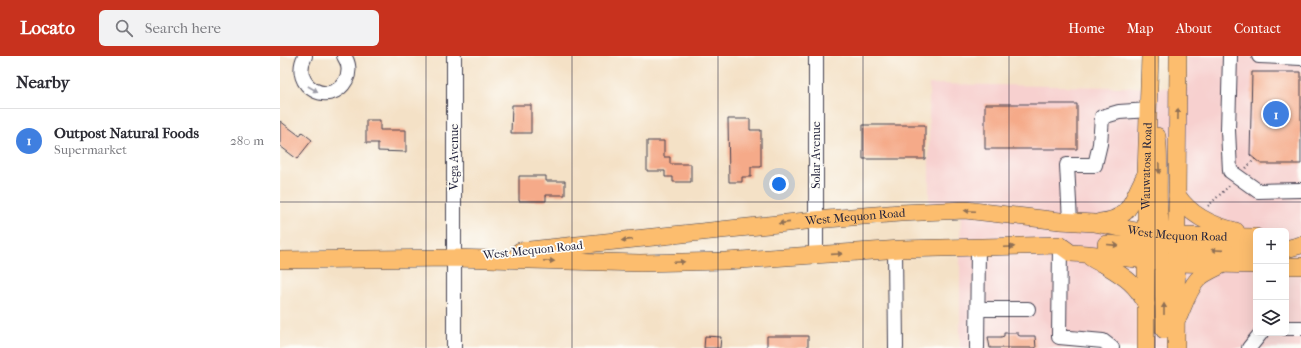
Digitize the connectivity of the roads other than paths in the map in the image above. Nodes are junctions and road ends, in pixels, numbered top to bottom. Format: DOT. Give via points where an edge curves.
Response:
graph roads {
  1 [pos="305,56"];
  2 [pos="344,56"];
  3 [pos="454,56"];
  4 [pos="816,56"];
  5 [pos="1150,56"];
  6 [pos="1178,56"];
  7 [pos="1230,56"];
  8 [pos="1259,56"];
  9 [pos="1301,58"];
  10 [pos="1149,88"];
  11 [pos="1149,110"];
  12 [pos="1146,174"];
  13 [pos="1301,190"];
  14 [pos="1177,195"];
  15 [pos="815,220"];
  16 [pos="1065,221"];
  17 [pos="1094,223"];
  18 [pos="1253,233"];
  19 [pos="1253,237"];
  20 [pos="1289,237"];
  21 [pos="1301,237"];
  22 [pos="1060,245"];
  23 [pos="1301,245"];
  24 [pos="1162,247"];
  25 [pos="978,248"];
  26 [pos="1289,248"];
  27 [pos="895,250"];
  28 [pos="1253,251"];
  29 [pos="1087,254"];
  30 [pos="816,255"];
  31 [pos="454,258"];
  32 [pos="280,260"];
  33 [pos="1225,264"];
  34 [pos="1253,265"];
  35 [pos="1289,266"];
  36 [pos="1301,266"];
  37 [pos="1147,305"];
  38 [pos="978,309"];
  39 [pos="1028,309"];
  40 [pos="1176,321"];
  41 [pos="1289,328"];
  42 [pos="1301,328"];
  43 [pos="1259,336"];
  44 [pos="454,348"];
  45 [pos="896,348"];
  46 [pos="977,348"];
  47 [pos="1112,348"];
  48 [pos="1146,348"];
  49 [pos="1164,348"];
  50 [pos="1176,348"];
  51 [pos="1249,348"];
  1 -- 2 [label="street, one-way" via="301,70 302,78 313,90 321,93 329,93 343,85 349,69"];
  3 -- 31 [label="street, Vega Avenue"];
  4 -- 15 [label="street, Solar Avenue"];
  5 -- 10 [label="main road, Wauwatosa Road"];
  14 -- 6 [label="main road, Wauwatosa Road, one-way"];
  7 -- 13 [label="street" via="1230,172 1258,191"];
  8 -- 9 [label="street"];
  10 -- 11 [label="main road, Wauwatosa Road"];
  10 -- 24 [label="main road, one-way" via="1158,145"];
  11 -- 12 [label="main road, Wauwatosa Road"];
  11 -- 16 [label="street" via="1119,112 1102,117 1095,165 1067,165"];
  12 -- 17 [label="main road" via="1122,216 1107,222"];
  12 -- 24 [label="main road, Wauwatosa Road"];
  14 -- 18 [label="main road" via="1188,208 1213,225"];
  14 -- 24 [label="main road, Wauwatosa Road"];
  16 -- 15 [label="main road, West Mequon Road, one-way" via="965,210"];
  15 -- 30 [label="street, Solar Avenue"];
  15 -- 31 [label="main road, West Mequon Road, one-way"];
  16 -- 17 [label="main road, West Mequon Road"];
  16 -- 22 [label="main road"];
  17 -- 24 [label="main road, West Mequon Road"];
  19 -- 24 [label="main road, West Mequon Road"];
  20 -- 21 [label="main road"];
  22 -- 24 [label="main road, one-way" via="1076,243"];
  25 -- 22 [label="main road, West Mequon Road, one-way"];
  22 -- 29 [label="main road, West Mequon Road" via="1071,253"];
  22 -- 47 [label="street" via="1059,337 1103,341"];
  23 -- 26 [label="main road"];
  28 -- 24 [label="main road, one-way"];
  24 -- 29 [label="main road, West Mequon Road"];
  24 -- 33 [label="main road, West Mequon Road"];
  24 -- 37 [label="main road, Wauwatosa Road"];
  24 -- 40 [label="main road, Wauwatosa Road"];
  49 -- 24 [label="main road, one-way"];
  25 -- 27 [label="main road, West Mequon Road"];
  25 -- 38 [label="street"];
  30 -- 27 [label="main road, West Mequon Road, one-way"];
  27 -- 45 [label="street"];
  29 -- 37 [label="main road" via="1135,286"];
  31 -- 30 [label="main road, West Mequon Road, one-way" via="640,263"];
  31 -- 32 [label="main road, West Mequon Road"];
  31 -- 44 [label="street, Vega Avenue"];
  33 -- 34 [label="main road, West Mequon Road"];
  33 -- 40 [label="main road" via="1198,279"];
  35 -- 36 [label="main road"];
  37 -- 48 [label="main road, Wauwatosa Road"];
  38 -- 39 [label="street"];
  38 -- 46 [label="street"];
  40 -- 50 [label="main road, Wauwatosa Road"];
  41 -- 42 [label="street"];
  43 -- 51 [label="street"];
}
